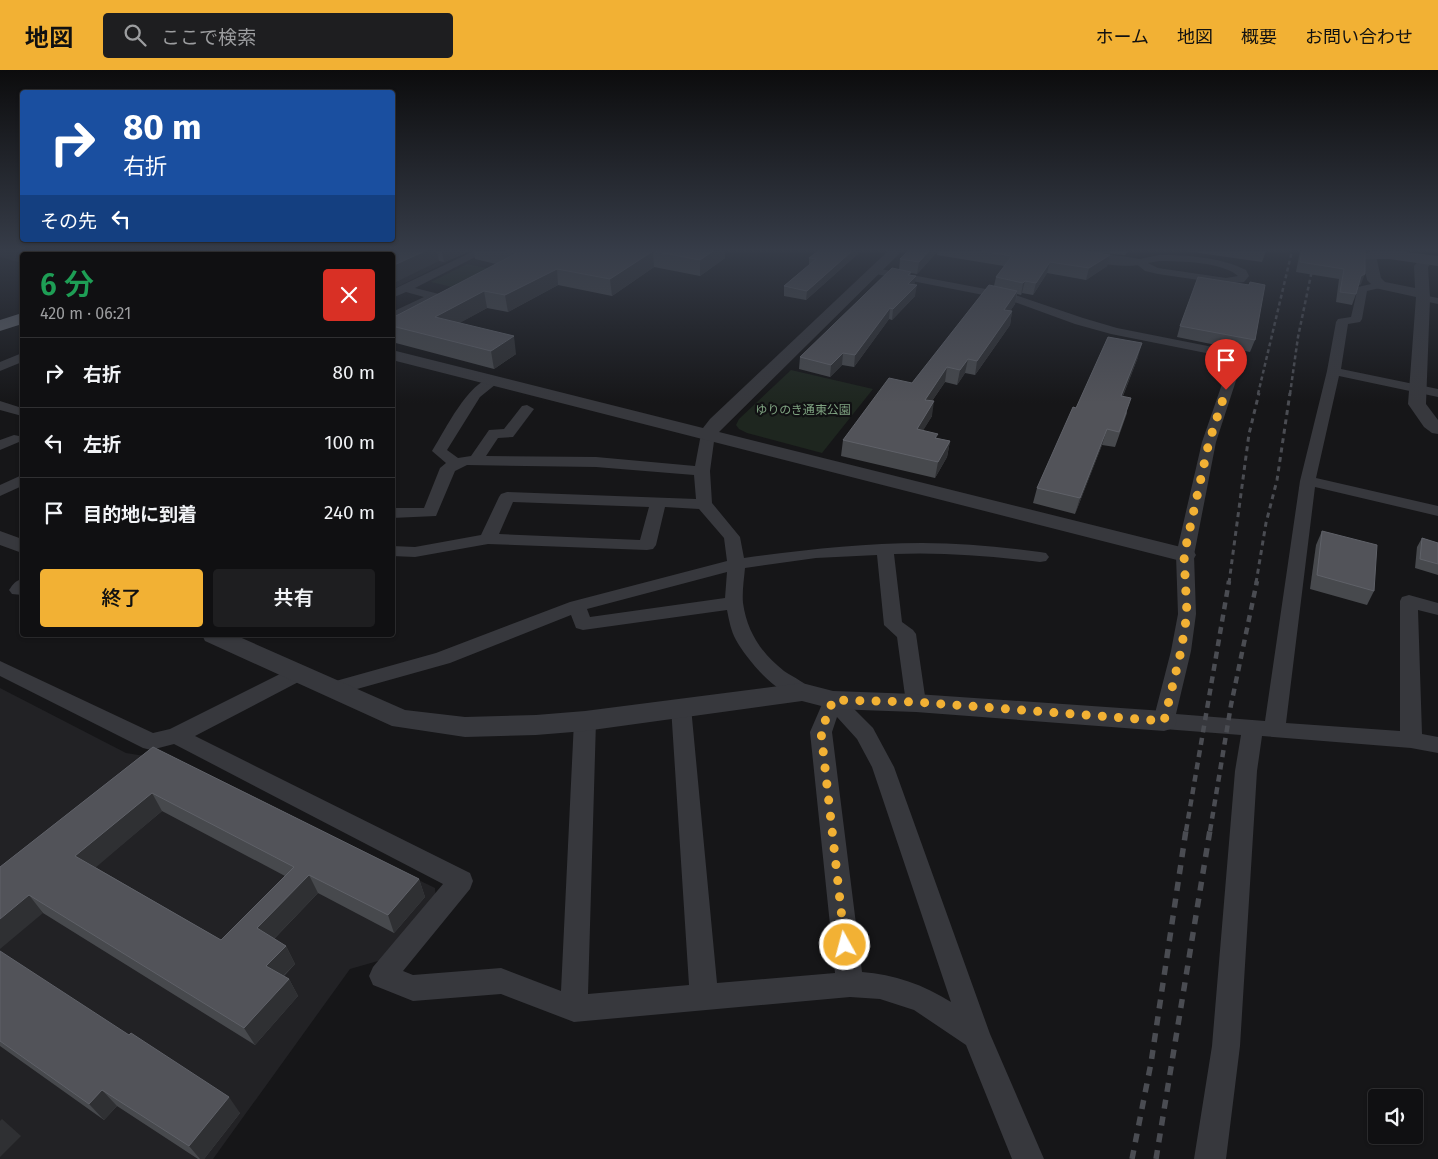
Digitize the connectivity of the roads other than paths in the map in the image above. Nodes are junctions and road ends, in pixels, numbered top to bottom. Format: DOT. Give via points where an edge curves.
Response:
graph roads {
  1 [pos="423,302"];
  2 [pos="843,302"];
  3 [pos="1025,302"];
  4 [pos="1360,302"];
  5 [pos="1427,302"];
  6 [pos="20,310"];
  7 [pos="395,316"];
  8 [pos="0,318"];
  9 [pos="20,319"];
  10 [pos="0,326"];
  11 [pos="395,356"];
  12 [pos="20,358"];
  13 [pos="4,365"];
  14 [pos="20,368"];
  15 [pos="1334,372"];
  16 [pos="494,380"];
  17 [pos="1416,389"];
  18 [pos="1438,393"];
  19 [pos="527,409"];
  20 [pos="1438,429"];
  21 [pos="708,434"];
  22 [pos="14,439"];
  23 [pos="0,446"];
  24 [pos="475,460"];
  25 [pos="457,464"];
  26 [pos="702,471"];
  27 [pos="20,481"];
  28 [pos="1308,481"];
  29 [pos="0,492"];
  30 [pos="658,502"];
  31 [pos="704,504"];
  32 [pos="1438,512"];
  33 [pos="395,513"];
  34 [pos="0,537"];
  35 [pos="488,539"];
  36 [pos="20,546"];
  37 [pos="885,550"];
  38 [pos="395,551"];
  39 [pos="1184,555"];
  40 [pos="1040,557"];
  41 [pos="736,564"];
  42 [pos="734,603"];
  43 [pos="577,606"];
  44 [pos="1438,609"];
  45 [pos="218,637"];
  46 [pos="0,668"];
  47 [pos="299,673"];
  48 [pos="332,689"];
  49 [pos="802,692"];
  50 [pos="833,700"];
  51 [pos="916,702"];
  52 [pos="681,707"];
  53 [pos="1164,721"];
  54 [pos="585,722"];
  55 [pos="1264,728"];
  56 [pos="176,736"];
  57 [pos="1410,740"];
  58 [pos="1438,745"];
  59 [pos="850,984"];
  60 [pos="704,997"];
  61 [pos="574,1009"];
  62 [pos="976,1035"];
  63 [pos="1028,1159"];
  64 [pos="1210,1159"];
  1 -- 7 [label="street"];
  2 -- 21 [label="street"];
  3 -- 39 [label="street" via="1114,331 1238,356 1209,442"];
  4 -- 15 [label="street" via="1356,320 1342,322"];
  5 -- 17 [label="street"];
  6 -- 8 [label="highway"];
  9 -- 10 [label="highway"];
  11 -- 16 [label="street"];
  12 -- 13 [label="street"];
  13 -- 14 [label="street"];
  15 -- 17 [label="street"];
  15 -- 28 [label="street"];
  16 -- 21 [label="street"];
  16 -- 25 [label="street" via="474,394 439,451"];
  17 -- 18 [label="street"];
  17 -- 20 [label="street" via="1417,404"];
  19 -- 24 [label="street" via="508,434 494,432"];
  21 -- 26 [label="street"];
  21 -- 39 [label="street"];
  22 -- 23 [label="street"];
  24 -- 25 [label="street"];
  24 -- 26 [label="street" via="596,462"];
  25 -- 33 [label="street" via="448,468 430,513"];
  26 -- 31 [label="street"];
  27 -- 29 [label="street"];
  28 -- 32 [label="street"];
  28 -- 55 [label="street"];
  30 -- 31 [label="street"];
  30 -- 35 [label="street" via="507,497"];
  30 -- 35 [label="street" via="647,545"];
  31 -- 41 [label="street" via="732,537"];
  34 -- 36 [label="street"];
  35 -- 38 [label="street" via="415,552"];
  37 -- 40 [label="street" via="982,550"];
  37 -- 41 [label="street"];
  37 -- 51 [label="street" via="894,625 906,634"];
  39 -- 53 [label="street" via="1187,614"];
  41 -- 42 [label="street"];
  41 -- 43 [label="street"];
  42 -- 43 [label="street" via="583,624"];
  42 -- 49 [label="street" via="744,638 756,657 778,677"];
  43 -- 48 [label="street" via="444,658"];
  44 -- 57 [label="street" via="1409,601"];
  45 -- 47 [label="street"];
  46 -- 56 [label="street" via="151,742"];
  47 -- 48 [label="street"];
  47 -- 56 [label="street"];
  48 -- 54 [label="street" via="401,719 466,727"];
  49 -- 50 [label="street"];
  49 -- 52 [label="street"];
  50 -- 51 [label="street"];
  50 -- 59 [label="street" via="821,732"];
  50 -- 62 [label="street" via="865,734 883,767"];
  51 -- 53 [label="street"];
  52 -- 54 [label="street"];
  52 -- 60 [label="street"];
  53 -- 55 [label="street"];
  54 -- 61 [label="street"];
  55 -- 57 [label="street"];
  55 -- 64 [label="street" via="1246,771 1226,1046"];
  56 -- 61 [label="street" via="461,881 383,976 413,988 501,981"];
  57 -- 58 [label="street"];
  59 -- 60 [label="street"];
  59 -- 62 [label="street" via="880,986 922,999"];
  60 -- 61 [label="street"];
  62 -- 63 [label="street"];
}
